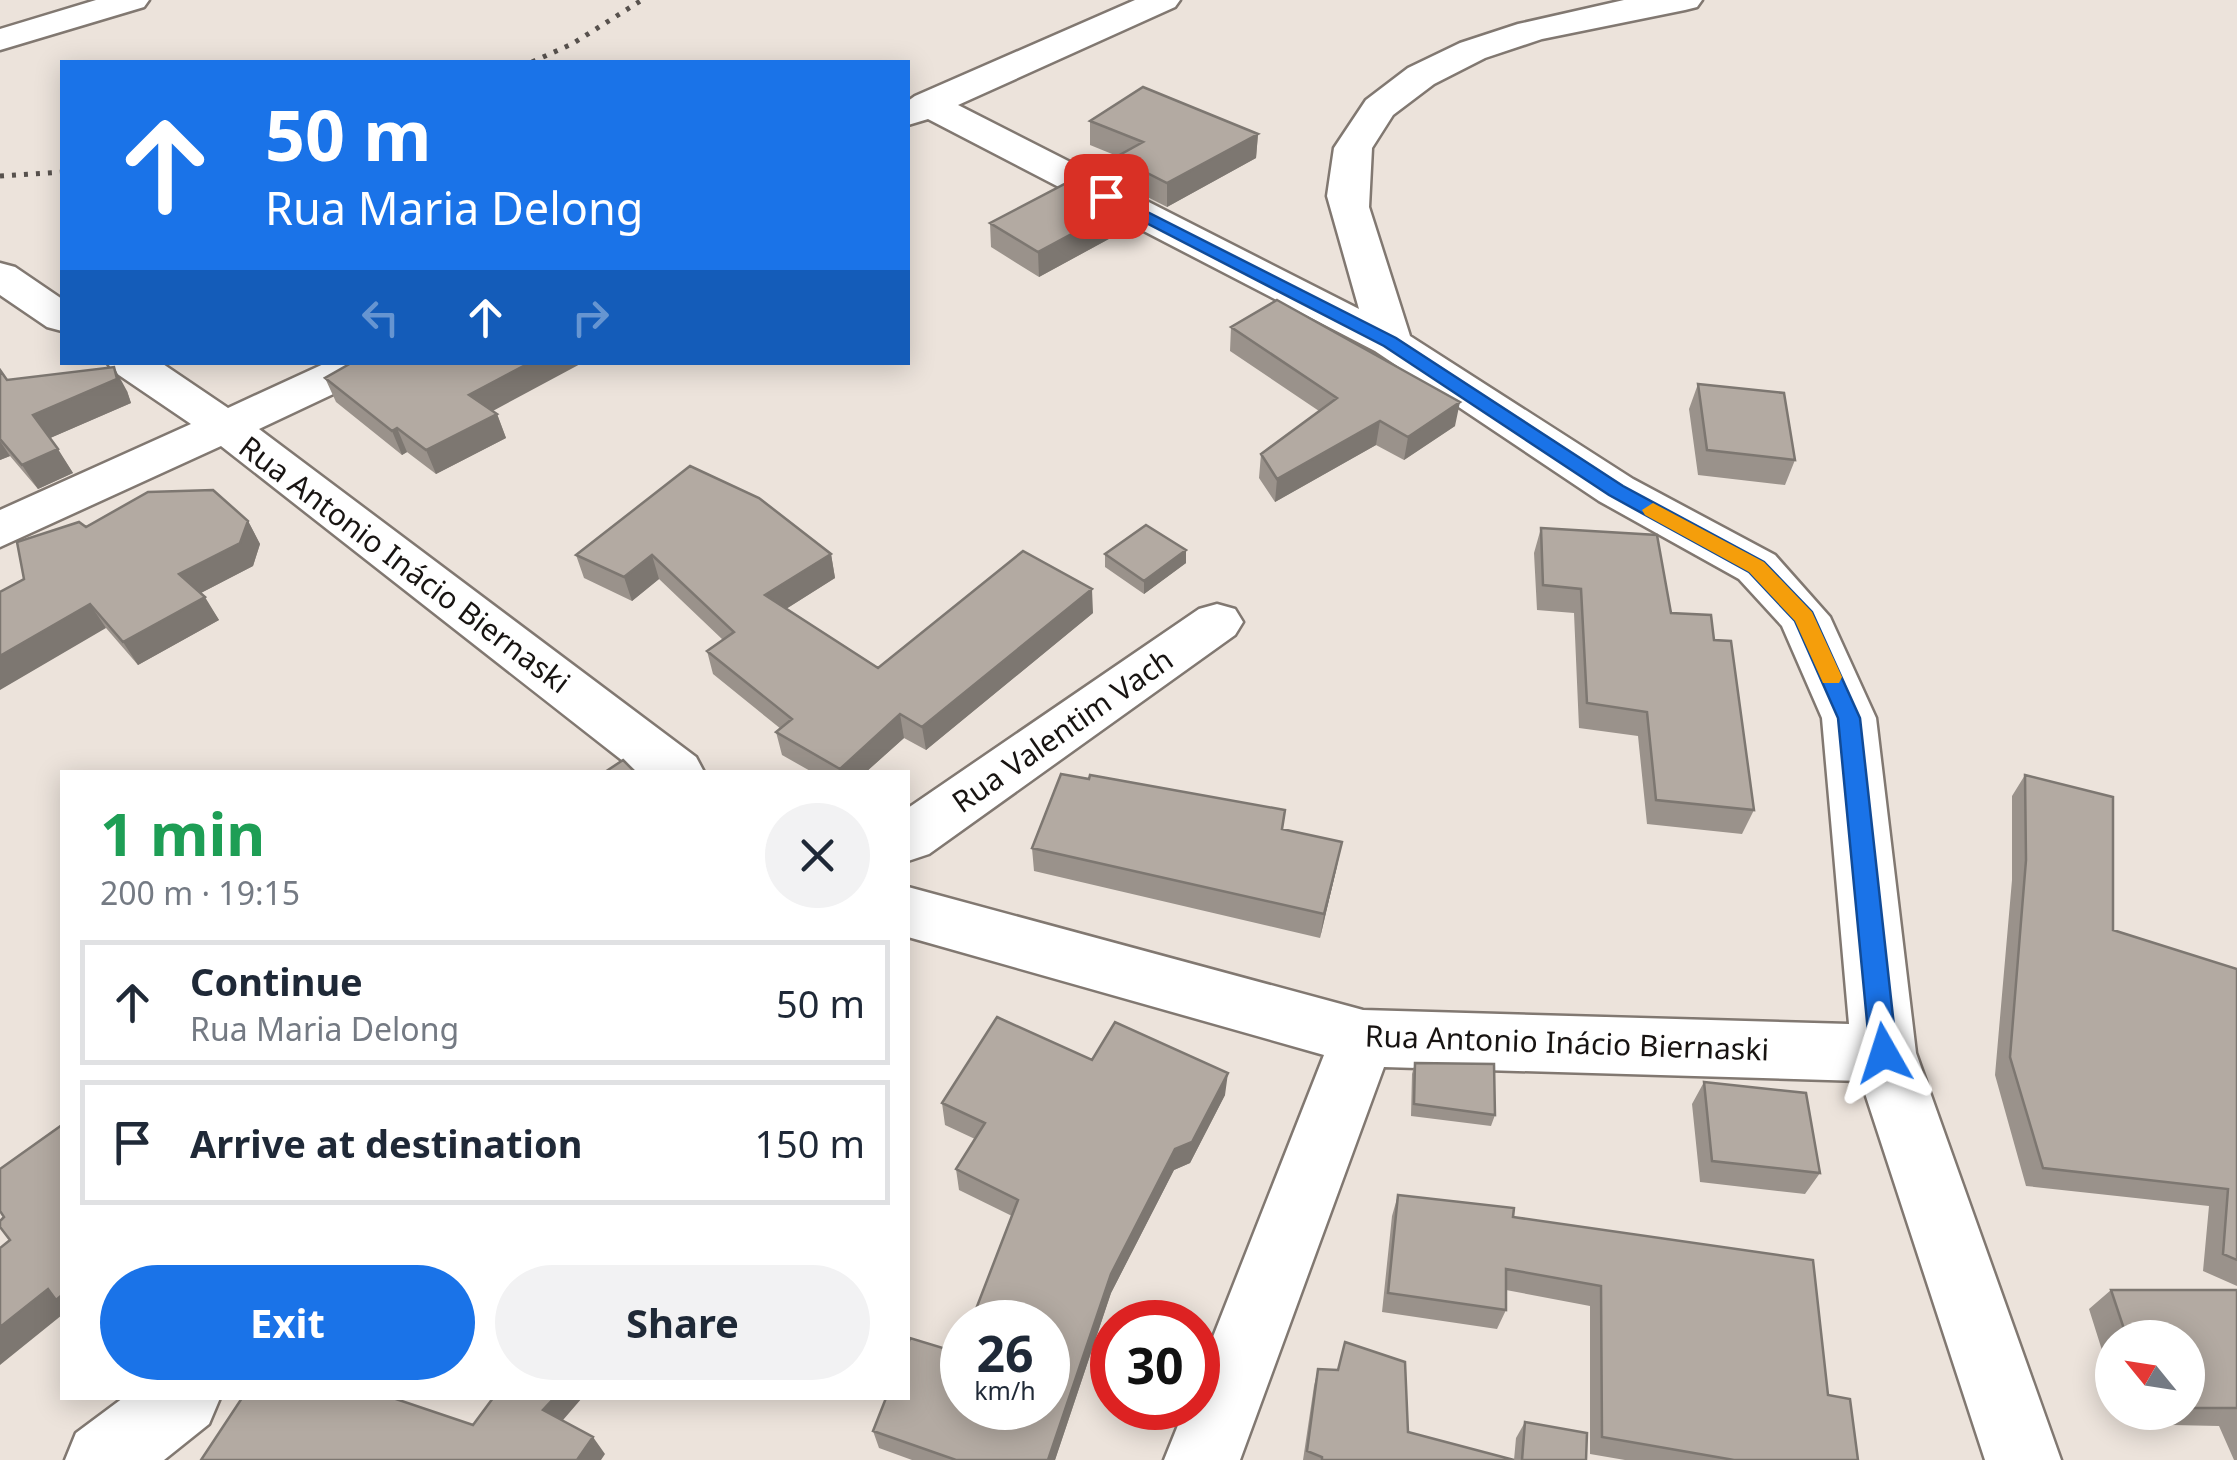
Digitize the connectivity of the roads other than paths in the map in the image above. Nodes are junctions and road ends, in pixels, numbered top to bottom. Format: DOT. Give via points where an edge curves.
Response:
graph roads {
  1 [pos="132,0"];
  2 [pos="1163,0"];
  3 [pos="1685,0"];
  4 [pos="1609,5"];
  5 [pos="0,40"];
  6 [pos="918,109"];
  7 [pos="0,276"];
  8 [pos="60,317"];
  9 [pos="1390,342"];
  10 [pos="133,365"];
  11 [pos="360,365"];
  12 [pos="226,427"];
  13 [pos="0,530"];
  14 [pos="1217,622"];
  15 [pos="673,770"];
  16 [pos="910,837"];
  17 [pos="910,913"];
  18 [pos="1363,1038"];
  19 [pos="1884,1053"];
  20 [pos="180,1400"];
  21 [pos="103,1460"];
  22 [pos="1202,1460"];
  23 [pos="2023,1460"];
  1 -- 5 [label="street"];
  2 -- 6 [label="street"];
  3 -- 4 [label="street"];
  4 -- 9 [label="street" via="1480,46 1421,75 1367,120 1351,154 1347,196"];
  6 -- 9 [label="street"];
  7 -- 8 [label="street"];
  9 -- 19 [label="street" via="1616,490 1756,567 1804,617 1849,718"];
  10 -- 12 [label="street, Rua Antonio Inácio Biernaski"];
  11 -- 12 [label="street"];
  12 -- 13 [label="street"];
  12 -- 15 [label="street, Rua Antonio Inácio Biernaski"];
  14 -- 16 [label="street, Rua Valentim Vach"];
  17 -- 18 [label="street, Rua Antonio Inácio Biernaski"];
  18 -- 19 [label="street, Rua Antonio Inácio Biernaski"];
  18 -- 22 [label="street"];
  19 -- 23 [label="street"];
  20 -- 21 [label="street"];
}
